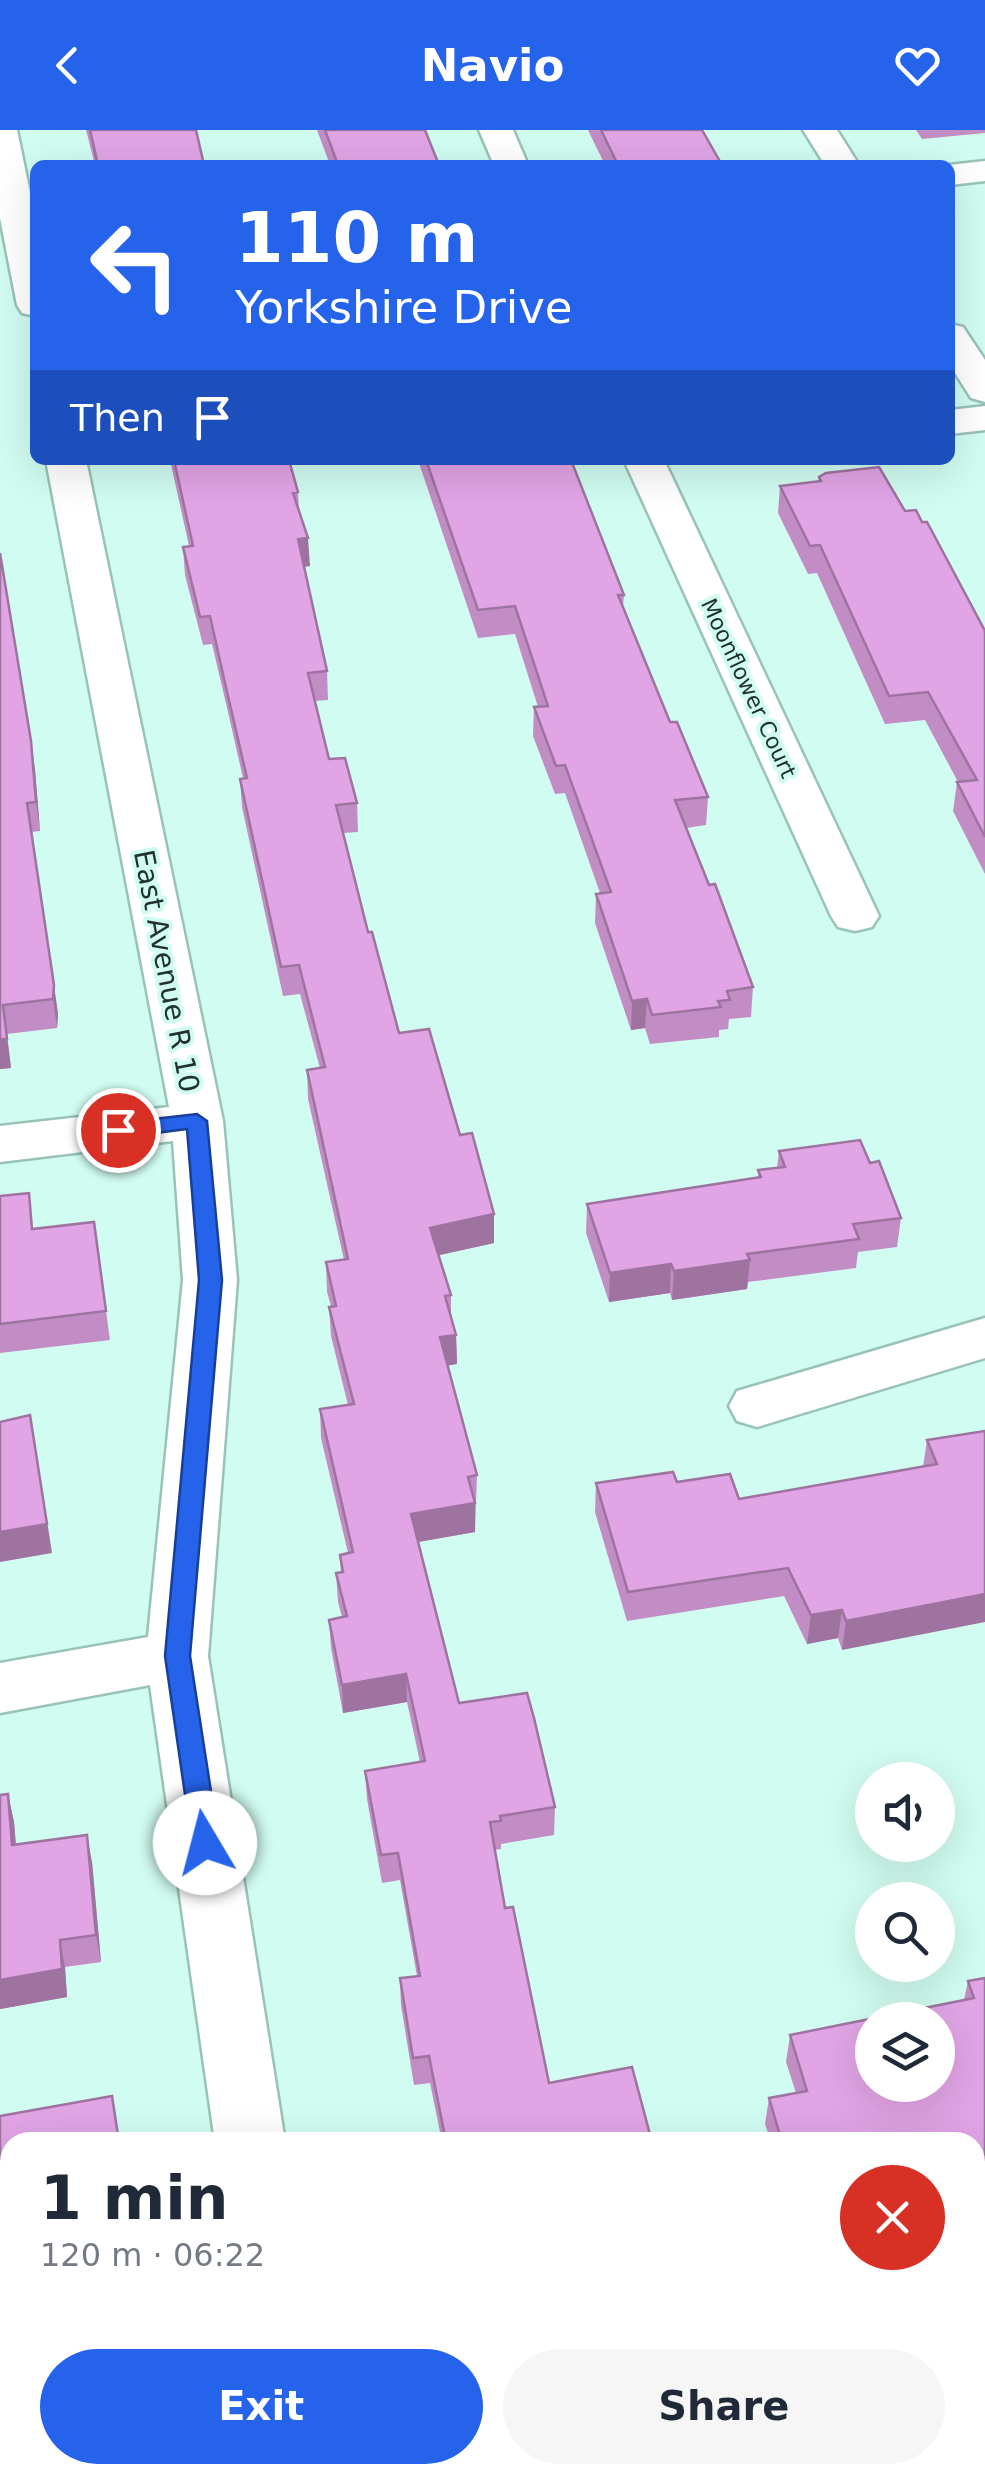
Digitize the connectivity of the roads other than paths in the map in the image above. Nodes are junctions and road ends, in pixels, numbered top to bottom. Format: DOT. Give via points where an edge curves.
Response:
graph roads {
  1 [pos="0,130"];
  2 [pos="496,130"];
  3 [pos="820,130"];
  4 [pos="510,160"];
  5 [pos="839,160"];
  6 [pos="985,171"];
  7 [pos="955,175"];
  8 [pos="30,281"];
  9 [pos="955,343"];
  10 [pos="985,390"];
  11 [pos="985,418"];
  12 [pos="955,421"];
  13 [pos="67,465"];
  14 [pos="646,465"];
  15 [pos="855,916"];
  16 [pos="197,1121"];
  17 [pos="0,1144"];
  18 [pos="985,1338"];
  19 [pos="757,1406"];
  20 [pos="177,1656"];
  21 [pos="0,1688"];
  22 [pos="248,2132"];
  1 -- 8 [label="street"];
  2 -- 4 [label="street"];
  3 -- 5 [label="street"];
  6 -- 7 [label="street"];
  9 -- 10 [label="street"];
  11 -- 12 [label="street"];
  13 -- 16 [label="street, East Avenue R 10"];
  14 -- 15 [label="street, Moonflower Court"];
  16 -- 17 [label="street"];
  16 -- 20 [label="street, East Avenue R 10" via="210,1280"];
  18 -- 19 [label="street"];
  20 -- 21 [label="street"];
  20 -- 22 [label="street, East Avenue R 10"];
}
